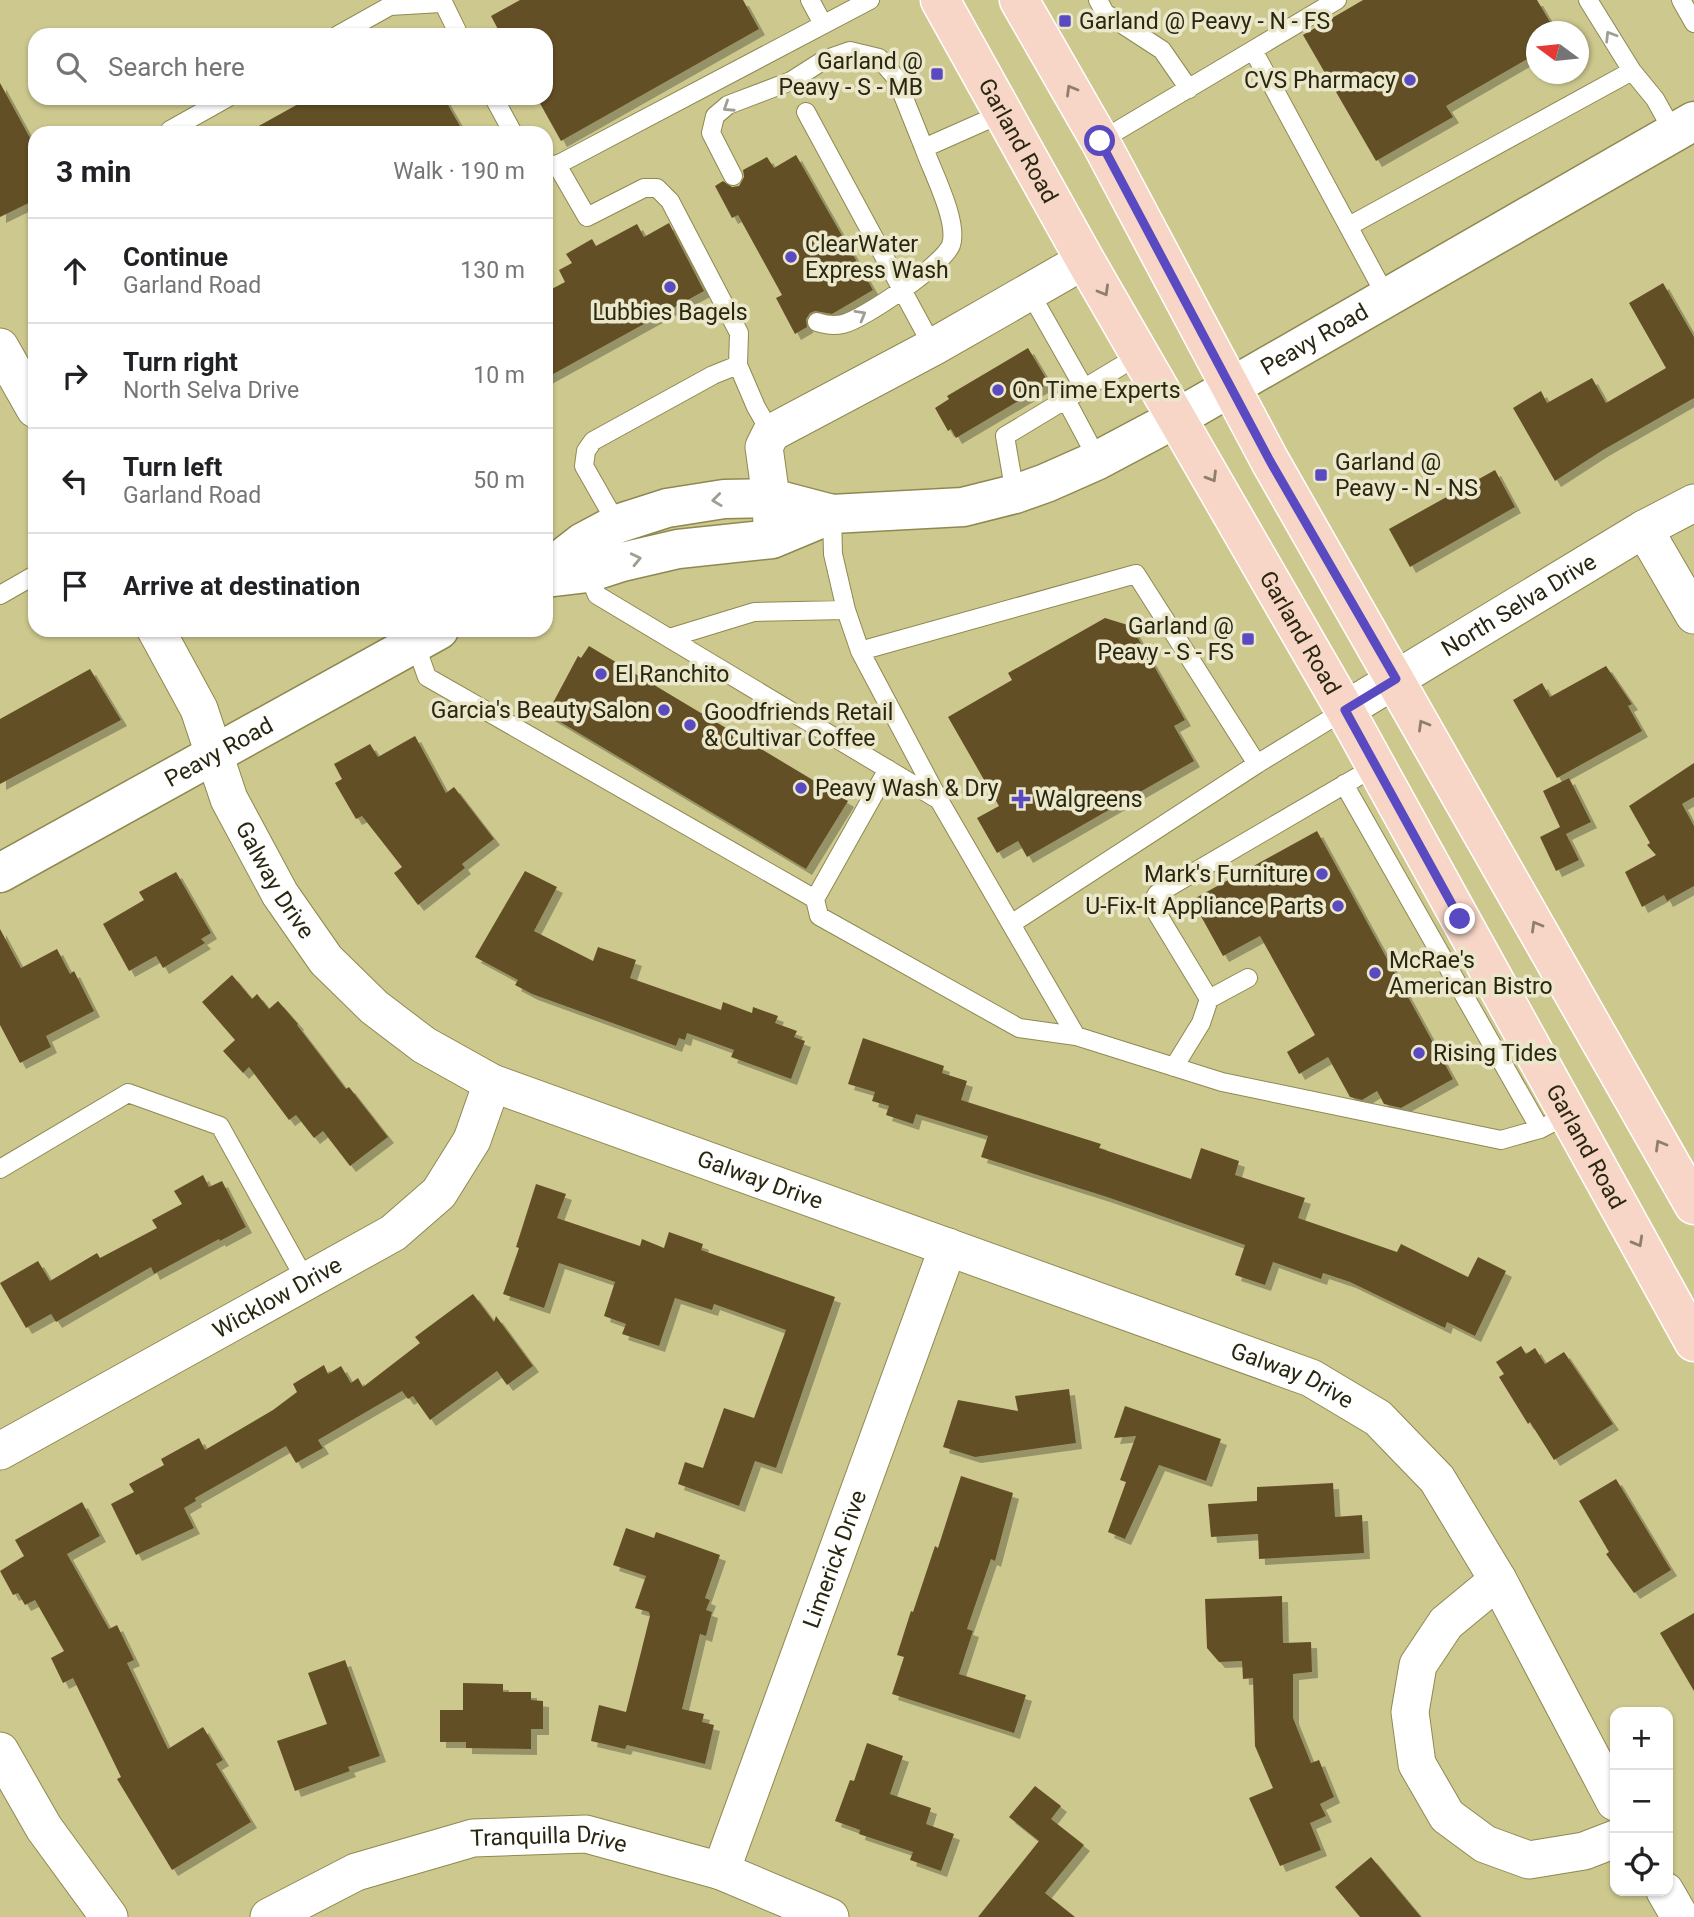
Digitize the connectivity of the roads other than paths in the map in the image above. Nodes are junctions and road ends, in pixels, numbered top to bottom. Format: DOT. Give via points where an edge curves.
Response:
graph roads {
  1 [pos="810,0"];
  2 [pos="870,0"];
  3 [pos="940,0"];
  4 [pos="1019,0"];
  5 [pos="1098,0"];
  6 [pos="1337,0"];
  7 [pos="1588,0"];
  8 [pos="1681,0"];
  9 [pos="441,1"];
  10 [pos="1694,23"];
  11 [pos="823,24"];
  12 [pos="351,28"];
  13 [pos="455,28"];
  14 [pos="1253,50"];
  15 [pos="1632,71"];
  16 [pos="1189,89"];
  17 [pos="215,105"];
  18 [pos="498,105"];
  19 [pos="806,112"];
  20 [pos="1003,113"];
  21 [pos="177,126"];
  22 [pos="509,126"];
  23 [pos="1684,127"];
  24 [pos="1100,141"];
  25 [pos="924,148"];
  26 [pos="553,164"];
  27 [pos="553,168"];
  28 [pos="733,176"];
  29 [pos="1349,226"];
  30 [pos="1085,260"];
  31 [pos="902,291"];
  32 [pos="1030,291"];
  33 [pos="1387,298"];
  34 [pos="817,322"];
  35 [pos="933,346"];
  36 [pos="0,347"];
  37 [pos="1141,354"];
  38 [pos="738,365"];
  39 [pos="1084,387"];
  40 [pos="1231,387"];
  41 [pos="28,397"];
  42 [pos="1065,398"];
  43 [pos="1177,418"];
  44 [pos="771,433"];
  45 [pos="1098,460"];
  46 [pos="1015,494"];
  47 [pos="771,498"];
  48 [pos="1694,503"];
  49 [pos="832,514"];
  50 [pos="617,524"];
  51 [pos="1644,528"];
  52 [pos="772,539"];
  53 [pos="553,566"];
  54 [pos="589,573"];
  55 [pos="553,577"];
  56 [pos="28,579"];
  57 [pos="0,595"];
  58 [pos="846,610"];
  59 [pos="1694,615"];
  60 [pos="160,637"];
  61 [pos="427,637"];
  62 [pos="669,638"];
  63 [pos="860,651"];
  64 [pos="1396,679"];
  65 [pos="1345,710"];
  66 [pos="215,754"];
  67 [pos="1257,764"];
  68 [pos="888,769"];
  69 [pos="1360,775"];
  70 [pos="939,800"];
  71 [pos="0,873"];
  72 [pos="815,899"];
  73 [pos="1011,924"];
  74 [pos="1248,978"];
  75 [pos="1209,999"];
  76 [pos="1076,1036"];
  77 [pos="1174,1067"];
  78 [pos="492,1083"];
  79 [pos="1554,1122"];
  80 [pos="0,1169"];
  81 [pos="1694,1205"];
  82 [pos="948,1247"];
  83 [pos="306,1281"];
  84 [pos="1694,1342"];
  85 [pos="0,1451"];
  86 [pos="1498,1580"];
  87 [pos="0,1751"];
  88 [pos="1610,1793"];
  89 [pos="1610,1841"];
  90 [pos="721,1871"];
  91 [pos="1668,1896"];
  92 [pos="109,1917"];
  93 [pos="269,1917"];
  94 [pos="830,1917"];
  95 [pos="1680,1917"];
  1 -- 11 [label="lane"];
  2 -- 11 [label="lane"];
  3 -- 20 [label="main road, Garland Road"];
  24 -- 4 [label="main road, one-way"];
  5 -- 16 [label="lane" via="1105,13 1163,50"];
  6 -- 14 [label="lane"];
  15 -- 7 [label="lane, one-way"];
  8 -- 10 [label="lane"];
  9 -- 12 [label="lane" via="390,6"];
  9 -- 13 [label="lane"];
  11 -- 26 [label="lane"];
  14 -- 16 [label="lane"];
  14 -- 29 [label="lane"];
  15 -- 23 [label="lane"];
  15 -- 29 [label="lane"];
  16 -- 24 [label="lane"];
  17 -- 21 [label="lane"];
  18 -- 22 [label="lane"];
  19 -- 31 [label="lane"];
  20 -- 25 [label="lane"];
  20 -- 30 [label="main road, Garland Road"];
  23 -- 33 [label="street, Peavy Road"];
  24 -- 40 [label="main road"];
  25 -- 28 [label="lane, one-way" via="896,78 878,58 850,51 824,60 791,81 728,104 715,116 711,133"];
  25 -- 31 [label="lane" via="953,225 951,246"];
  27 -- 38 [label="lane" via="587,217 644,188 657,188 670,201 739,333"];
  29 -- 33 [label="lane"];
  30 -- 32 [label="street"];
  30 -- 37 [label="main road, Garland Road, one-way"];
  34 -- 31 [label="lane, one-way" via="829,326 846,323"];
  31 -- 35 [label="lane"];
  32 -- 35 [label="street"];
  32 -- 39 [label="lane"];
  33 -- 40 [label="street, Peavy Road"];
  35 -- 44 [label="street"];
  36 -- 41 [label="street"];
  37 -- 39 [label="lane"];
  37 -- 43 [label="main road, Garland Road"];
  38 -- 44 [label="lane"];
  38 -- 50 [label="lane" via="593,441 584,466"];
  39 -- 42 [label="lane"];
  40 -- 43 [label="street, Peavy Road"];
  40 -- 64 [label="main road"];
  42 -- 45 [label="lane"];
  42 -- 46 [label="lane" via="1005,436"];
  43 -- 45 [label="street, Peavy Road"];
  43 -- 65 [label="main road, Garland Road, one-way"];
  44 -- 47 [label="street" via="764,447"];
  45 -- 46 [label="street, Peavy Road"];
  46 -- 49 [label="street, Peavy Road" via="962,507"];
  47 -- 49 [label="street, Peavy Road"];
  47 -- 50 [label="street, Peavy Road, one-way" via="724,499 667,508"];
  47 -- 52 [label="street"];
  48 -- 51 [label="street, North Selva Drive"];
  49 -- 52 [label="street, Peavy Road"];
  49 -- 58 [label="lane" via="833,554"];
  50 -- 53 [label="street, Peavy Road"];
  51 -- 59 [label="street"];
  51 -- 64 [label="street, North Selva Drive"];
  54 -- 52 [label="street, Peavy Road, one-way" via="678,549"];
  54 -- 55 [label="street, Peavy Road"];
  54 -- 62 [label="lane" via="597,595"];
  56 -- 57 [label="lane"];
  58 -- 62 [label="lane" via="754,612"];
  58 -- 63 [label="lane"];
  60 -- 66 [label="street, Galway Drive" via="199,709"];
  61 -- 66 [label="street, Peavy Road"];
  61 -- 72 [label="lane" via="427,677"];
  62 -- 68 [label="lane"];
  63 -- 67 [label="lane" via="1136,574"];
  63 -- 70 [label="lane"];
  64 -- 65 [label="street, North Selva Drive"];
  81 -- 64 [label="main road, one-way"];
  65 -- 67 [label="lane"];
  65 -- 69 [label="main road, Garland Road"];
  66 -- 71 [label="street, Peavy Road"];
  66 -- 78 [label="street, Galway Drive" via="229,799 280,894 326,960 384,1015 424,1045"];
  67 -- 73 [label="lane"];
  68 -- 70 [label="lane"];
  68 -- 72 [label="lane"];
  69 -- 75 [label="lane" via="1157,894 1153,901 1156,910"];
  69 -- 79 [label="main road, Garland Road"];
  70 -- 73 [label="lane"];
  72 -- 76 [label="lane" via="819,916 1019,1028"];
  73 -- 76 [label="lane"];
  74 -- 75 [label="lane"];
  75 -- 77 [label="lane"];
  76 -- 77 [label="lane"];
  77 -- 79 [label="lane" via="1222,1082 1501,1140"];
  78 -- 82 [label="street, Galway Drive"];
  78 -- 83 [label="street, Wicklow Drive" via="472,1140 439,1193 393,1233"];
  79 -- 84 [label="main road, Garland Road, one-way"];
  80 -- 83 [label="lane" via="128,1093 220,1126"];
  82 -- 86 [label="street, Galway Drive" via="1311,1378 1378,1418 1437,1479"];
  82 -- 90 [label="street, Limerick Drive"];
  83 -- 85 [label="street, Wicklow Drive"];
  86 -- 88 [label="street, Galway Drive"];
  86 -- 89 [label="street" via="1446,1623 1418,1665 1410,1712 1417,1764 1447,1816 1485,1844 1529,1860 1584,1851"];
  87 -- 92 [label="street" via="44,1828"];
  90 -- 93 [label="street, Tranquilla Drive" via="586,1834 473,1838 356,1872"];
  90 -- 94 [label="street, Tranquilla Drive"];
  91 -- 95 [label="street"];
}
